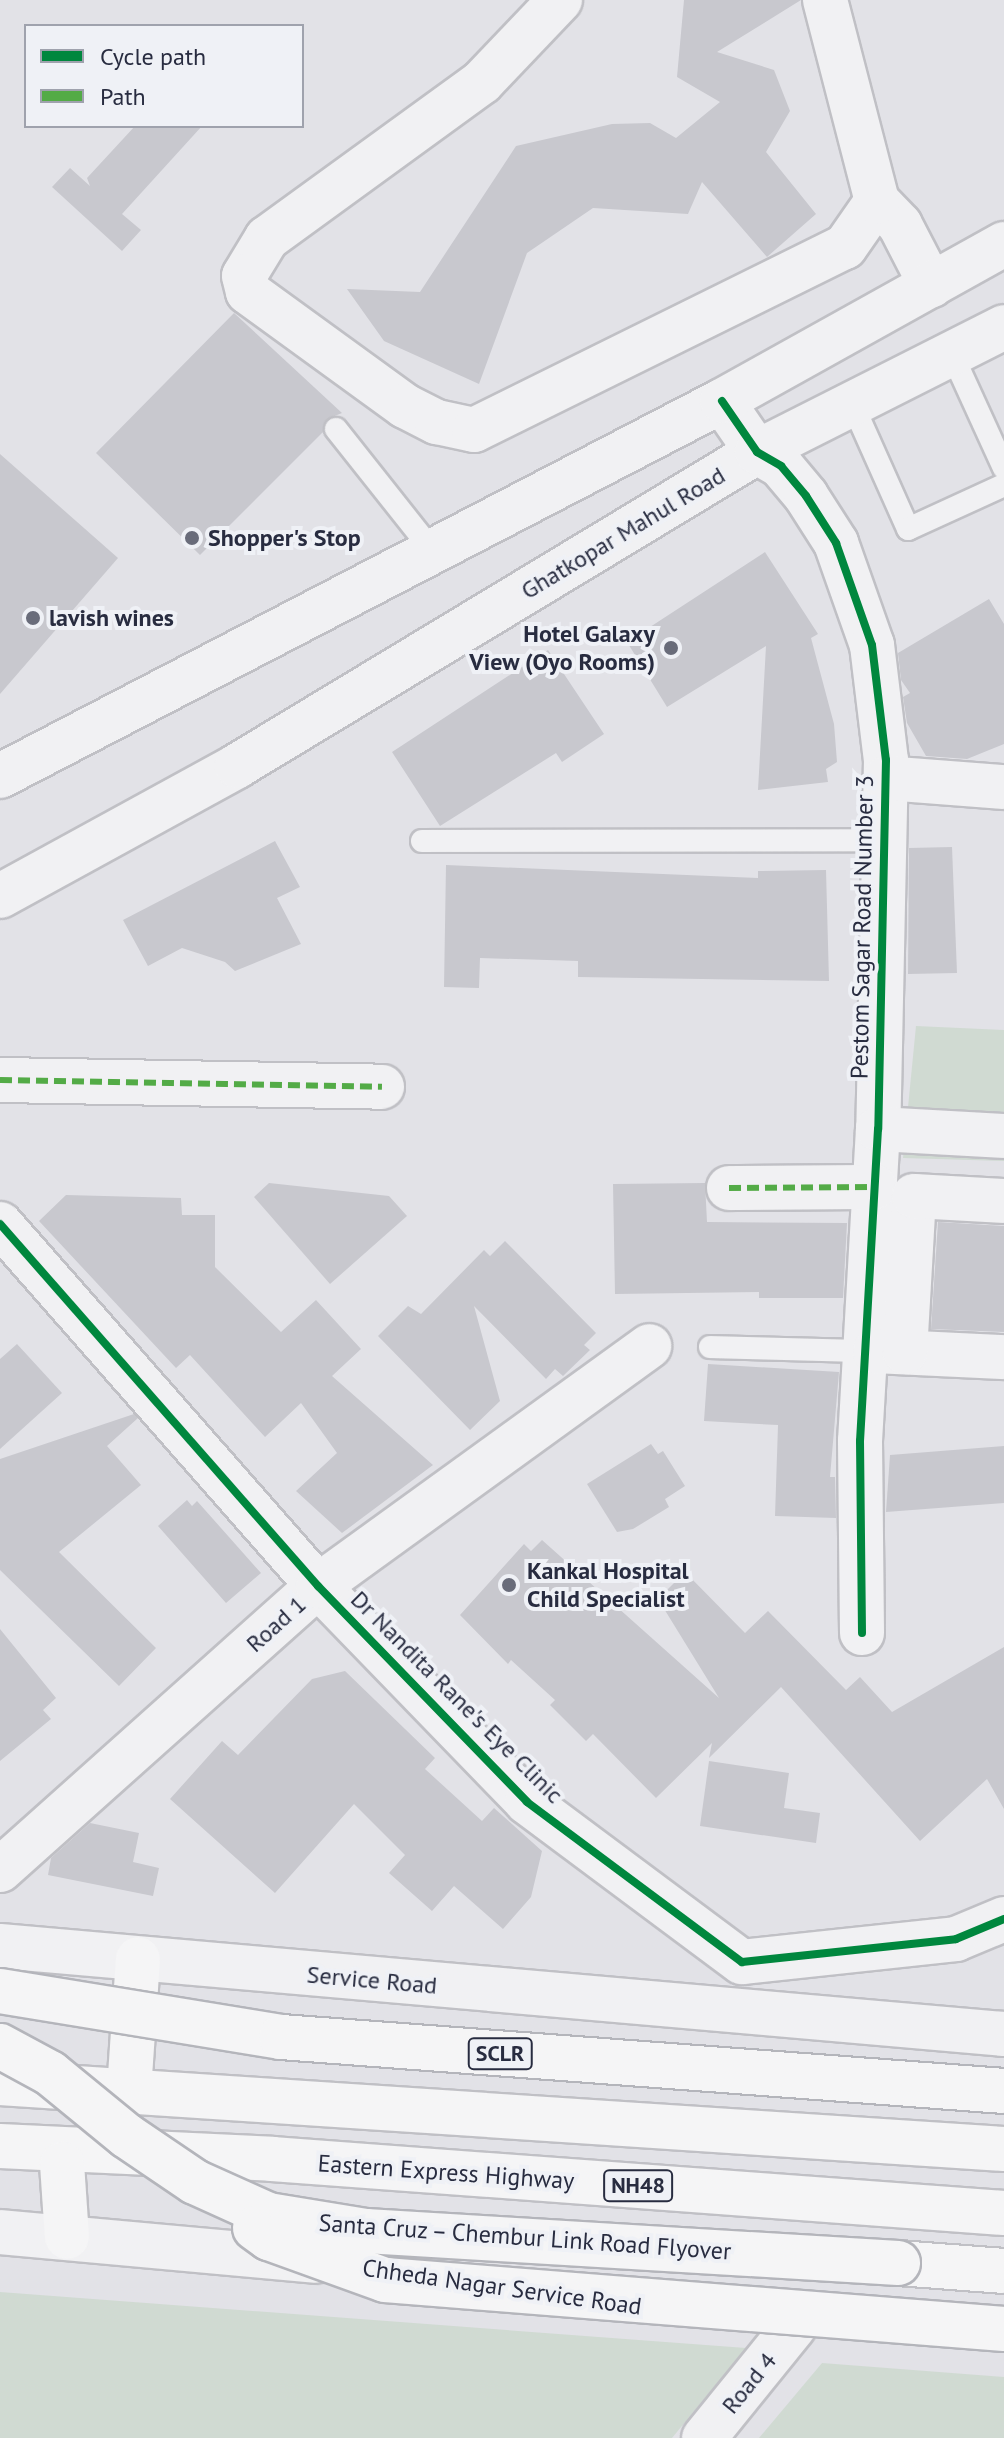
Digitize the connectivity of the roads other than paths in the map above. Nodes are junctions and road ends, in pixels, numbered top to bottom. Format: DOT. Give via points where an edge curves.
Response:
graph roads {
  1 [pos="560,0"];
  2 [pos="825,0"];
  3 [pos="877,201"];
  4 [pos="1004,244"];
  5 [pos="931,285"];
  6 [pos="1004,327"];
  7 [pos="952,354"];
  8 [pos="722,401"];
  9 [pos="852,403"];
  10 [pos="336,429"];
  11 [pos="757,452"];
  12 [pos="1004,468"];
  13 [pos="1004,485"];
  14 [pos="431,549"];
  15 [pos="0,776"];
  16 [pos="886,778"];
  17 [pos="1004,787"];
  18 [pos="884,840"];
  19 [pos="422,841"];
  20 [pos="0,896"];
  21 [pos="0,1080"];
  22 [pos="382,1087"];
  23 [pos="878,1129"];
  24 [pos="1004,1136"];
  25 [pos="875,1187"];
  26 [pos="729,1188"];
  27 [pos="1004,1201"];
  28 [pos="0,1224"];
  29 [pos="649,1346"];
  30 [pos="710,1347"];
  31 [pos="886,1352"];
  32 [pos="1004,1357"];
  33 [pos="318,1586"];
  34 [pos="862,1633"];
  35 [pos="0,1870"];
  36 [pos="1004,1919"];
  37 [pos="0,1946"];
  38 [pos="138,1959"];
  39 [pos="742,1962"];
  40 [pos="0,1991"];
  41 [pos="744,2014"];
  42 [pos="1004,2034"];
  43 [pos="0,2046"];
  44 [pos="0,2055"];
  45 [pos="130,2076"];
  46 [pos="0,2083"];
  47 [pos="1004,2091"];
  48 [pos="276,2100"];
  49 [pos="0,2146"];
  50 [pos="1004,2149"];
  51 [pos="272,2159"];
  52 [pos="62,2164"];
  53 [pos="0,2166"];
  54 [pos="195,2182"];
  55 [pos="1004,2213"];
  56 [pos="0,2232"];
  57 [pos="67,2237"];
  58 [pos="1004,2271"];
  59 [pos="794,2327"];
  60 [pos="1004,2329"];
  61 [pos="1004,2344"];
  62 [pos="704,2438"];
  1 -- 3 [label="street" via="482,82 267,238 244,276 248,292 405,406 437,422 474,430 845,247"];
  2 -- 3 [label="street"];
  3 -- 5 [label="street" via="900,225"];
  4 -- 5 [label="street"];
  5 -- 8 [label="street"];
  6 -- 7 [label="street, Ghatkopar Mahul Road"];
  7 -- 9 [label="street, Ghatkopar Mahul Road"];
  7 -- 12 [label="lane"];
  8 -- 11 [label="street, Pestom Sagar Road Number 3"];
  8 -- 14 [label="street"];
  9 -- 11 [label="street, Ghatkopar Mahul Road"];
  9 -- 13 [label="lane" via="908,529"];
  10 -- 14 [label="lane"];
  11 -- 16 [label="street, Pestom Sagar Road Number 3" via="781,466 836,543 872,645"];
  11 -- 20 [label="street, Ghatkopar Mahul Road" via="237,766"];
  14 -- 15 [label="street"];
  16 -- 17 [label="street"];
  16 -- 18 [label="street, Pestom Sagar Road Number 3"];
  18 -- 19 [label="lane"];
  18 -- 23 [label="street, Pestom Sagar Road Number 3"];
  21 -- 22 [label="street"];
  23 -- 24 [label="street"];
  23 -- 25 [label="street, Pestom Sagar Road Number 3"];
  25 -- 26 [label="street"];
  25 -- 31 [label="street, Pestom Sagar Road Number 3"];
  27 -- 31 [label="street" via="914,1196"];
  28 -- 33 [label="street, Dr Nandita Rane's Eye Clinic"];
  29 -- 33 [label="street, Road 1"];
  30 -- 31 [label="lane"];
  31 -- 32 [label="street"];
  31 -- 34 [label="street, Pestom Sagar Road Number 3" via="860,1441"];
  33 -- 35 [label="street, Road 1"];
  33 -- 39 [label="street, Dr Nandita Rane's Eye Clinic" via="527,1802"];
  36 -- 39 [label="street" via="956,1939"];
  37 -- 38 [label="street, Service Road"];
  38 -- 41 [label="street, Service Road"];
  38 -- 45 [label="highway"];
  39 -- 41 [label="street"];
  40 -- 47 [label="highway, SCLR, bridge" via="281,2037"];
  41 -- 42 [label="street, Service Road"];
  43 -- 54 [label="highway, Santa Cruz – Chembur Link Road Flyover, bridge" via="50,2073 127,2136"];
  44 -- 45 [label="highway"];
  45 -- 48 [label="highway"];
  46 -- 48 [label="highway"];
  48 -- 50 [label="highway"];
  49 -- 51 [label="highway, NH48"];
  51 -- 52 [label="highway"];
  51 -- 55 [label="highway, Eastern Express Highway / NH48"];
  52 -- 53 [label="highway"];
  52 -- 57 [label="highway"];
  54 -- 58 [label="highway, Santa Cruz – Chembur Link Road Flyover, bridge" via="268,2215 366,2231"];
  54 -- 60 [label="highway, bridge" via="269,2238 385,2280"];
  56 -- 57 [label="street, Chheda Nagar Service Road"];
  57 -- 59 [label="street, Chheda Nagar Service Road" via="456,2275 744,2326"];
  59 -- 61 [label="street, Chheda Nagar Service Road"];
  59 -- 62 [label="street, Road 4"];
}
